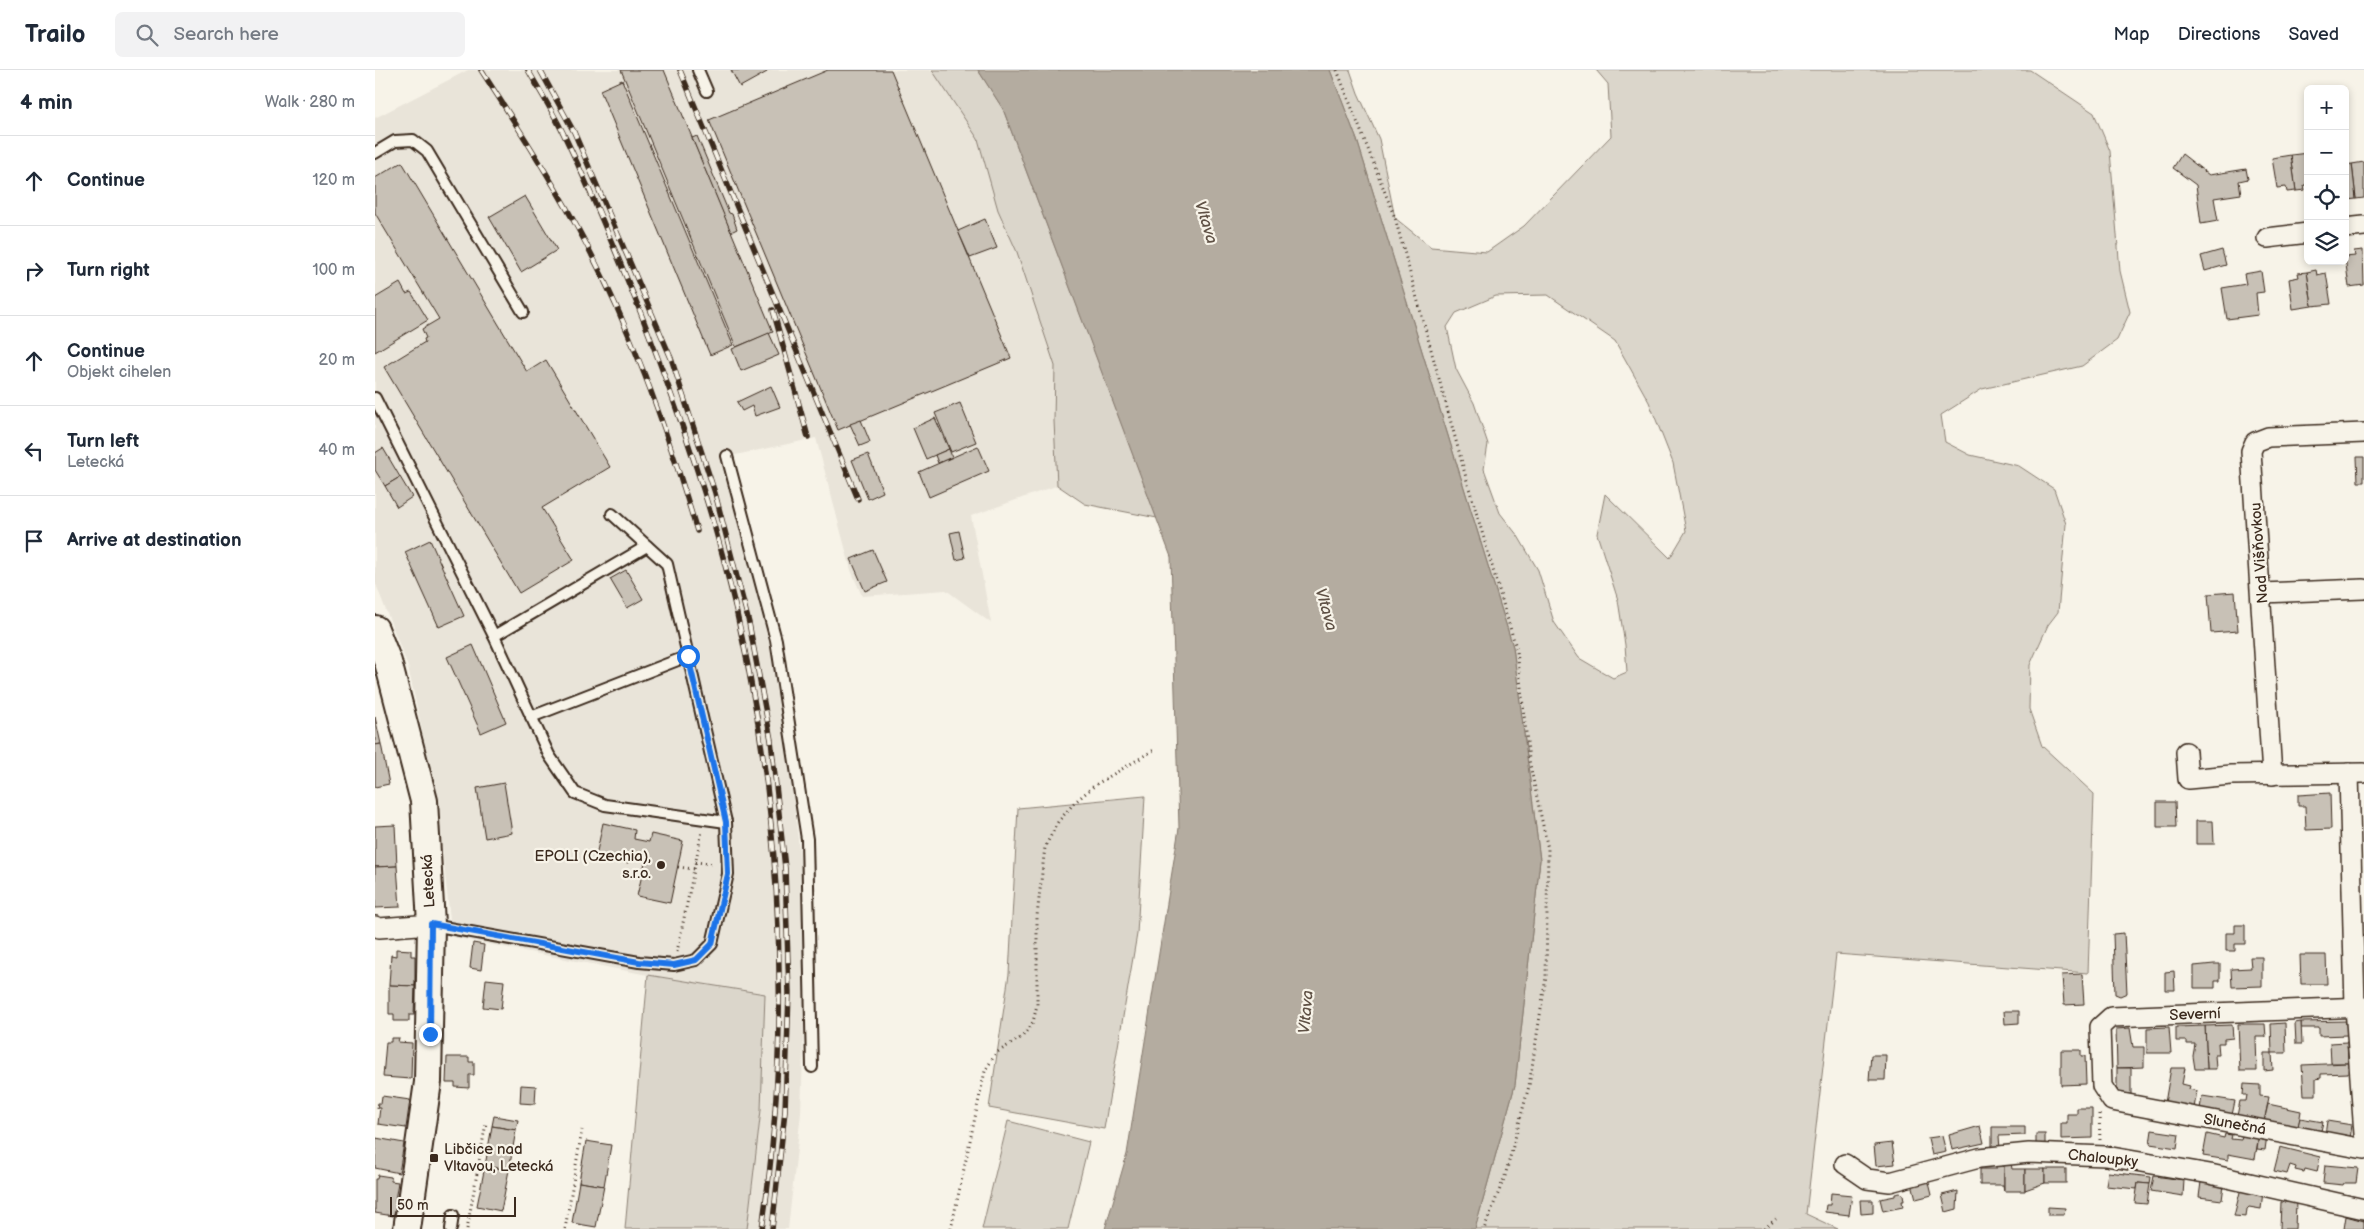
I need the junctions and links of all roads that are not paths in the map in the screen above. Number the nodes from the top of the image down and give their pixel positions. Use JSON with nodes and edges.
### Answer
{"nodes":[{"id":1,"x":698,"y":70,"type":"edge"},
{"id":2,"x":707,"y":91,"type":"dead end"},
{"id":3,"x":375,"y":152,"type":"edge"},
{"id":4,"x":2364,"y":226,"type":"edge"},
{"id":5,"x":2349,"y":228,"type":"edge"},
{"id":6,"x":2304,"y":233,"type":"edge"},
{"id":7,"x":2267,"y":238,"type":"dead end"},
{"id":8,"x":523,"y":312,"type":"dead end"},
{"id":9,"x":375,"y":398,"type":"edge"},
{"id":10,"x":2364,"y":433,"type":"edge"},
{"id":11,"x":727,"y":456,"type":"dead end"},
{"id":12,"x":612,"y":514,"type":"dead end"},
{"id":13,"x":647,"y":546,"type":"junction"},
{"id":14,"x":2364,"y":589,"type":"edge"},
{"id":15,"x":2262,"y":593,"type":"junction"},
{"id":16,"x":375,"y":628,"type":"edge"},
{"id":17,"x":493,"y":636,"type":"junction"},
{"id":18,"x":688,"y":656,"type":"junction"},
{"id":19,"x":531,"y":717,"type":"junction"},
{"id":20,"x":2186,"y":752,"type":"dead end"},
{"id":21,"x":2356,"y":773,"type":"edge"},
{"id":22,"x":2272,"y":775,"type":"junction"},
{"id":23,"x":726,"y":822,"type":"junction"},
{"id":24,"x":431,"y":924,"type":"junction"},
{"id":25,"x":375,"y":926,"type":"edge"},
{"id":26,"x":2359,"y":1007,"type":"edge"},
{"id":27,"x":812,"y":1067,"type":"dead end"},
{"id":28,"x":2105,"y":1092,"type":"joint"},
{"id":29,"x":2364,"y":1134,"type":"edge"},
{"id":30,"x":2364,"y":1149,"type":"edge"},
{"id":31,"x":1845,"y":1164,"type":"dead end"},
{"id":32,"x":2364,"y":1209,"type":"edge"},
{"id":33,"x":453,"y":1215,"type":"dead end"},
{"id":34,"x":407,"y":1229,"type":"edge"},
{"id":35,"x":451,"y":1229,"type":"edge"}],
"edges":[{"from":1,"to":2,"type":"lane"},
{"from":3,"to":8,"type":"lane"},
{"from":4,"to":5,"type":"street"},
{"from":6,"to":7,"type":"street"},
{"from":9,"to":17,"type":"lane"},
{"from":10,"to":15,"type":"street","name":"Nad Višňovkou"},
{"from":11,"to":27,"type":"lane"},
{"from":12,"to":13,"type":"lane"},
{"from":13,"to":17,"type":"lane"},
{"from":13,"to":18,"type":"lane"},
{"from":14,"to":15,"type":"street"},
{"from":15,"to":22,"type":"street","name":"Nad Višňovkou"},
{"from":16,"to":24,"type":"street","name":"Letecká"},
{"from":17,"to":19,"type":"lane"},
{"from":18,"to":19,"type":"lane"},
{"from":18,"to":23,"type":"lane"},
{"from":19,"to":23,"type":"lane"},
{"from":20,"to":22,"type":"street"},
{"from":21,"to":22,"type":"street"},
{"from":21,"to":26,"type":"street"},
{"from":23,"to":24,"type":"lane"},
{"from":24,"to":25,"type":"street"},
{"from":24,"to":34,"type":"street","name":"Letecká"},
{"from":26,"to":28,"type":"street","name":"Severní"},
{"from":26,"to":29,"type":"street"},
{"from":28,"to":30,"type":"street","name":"Slunečná"},
{"from":31,"to":32,"type":"street","name":"Chaloupky"},
{"from":33,"to":35,"type":"lane"}]}
